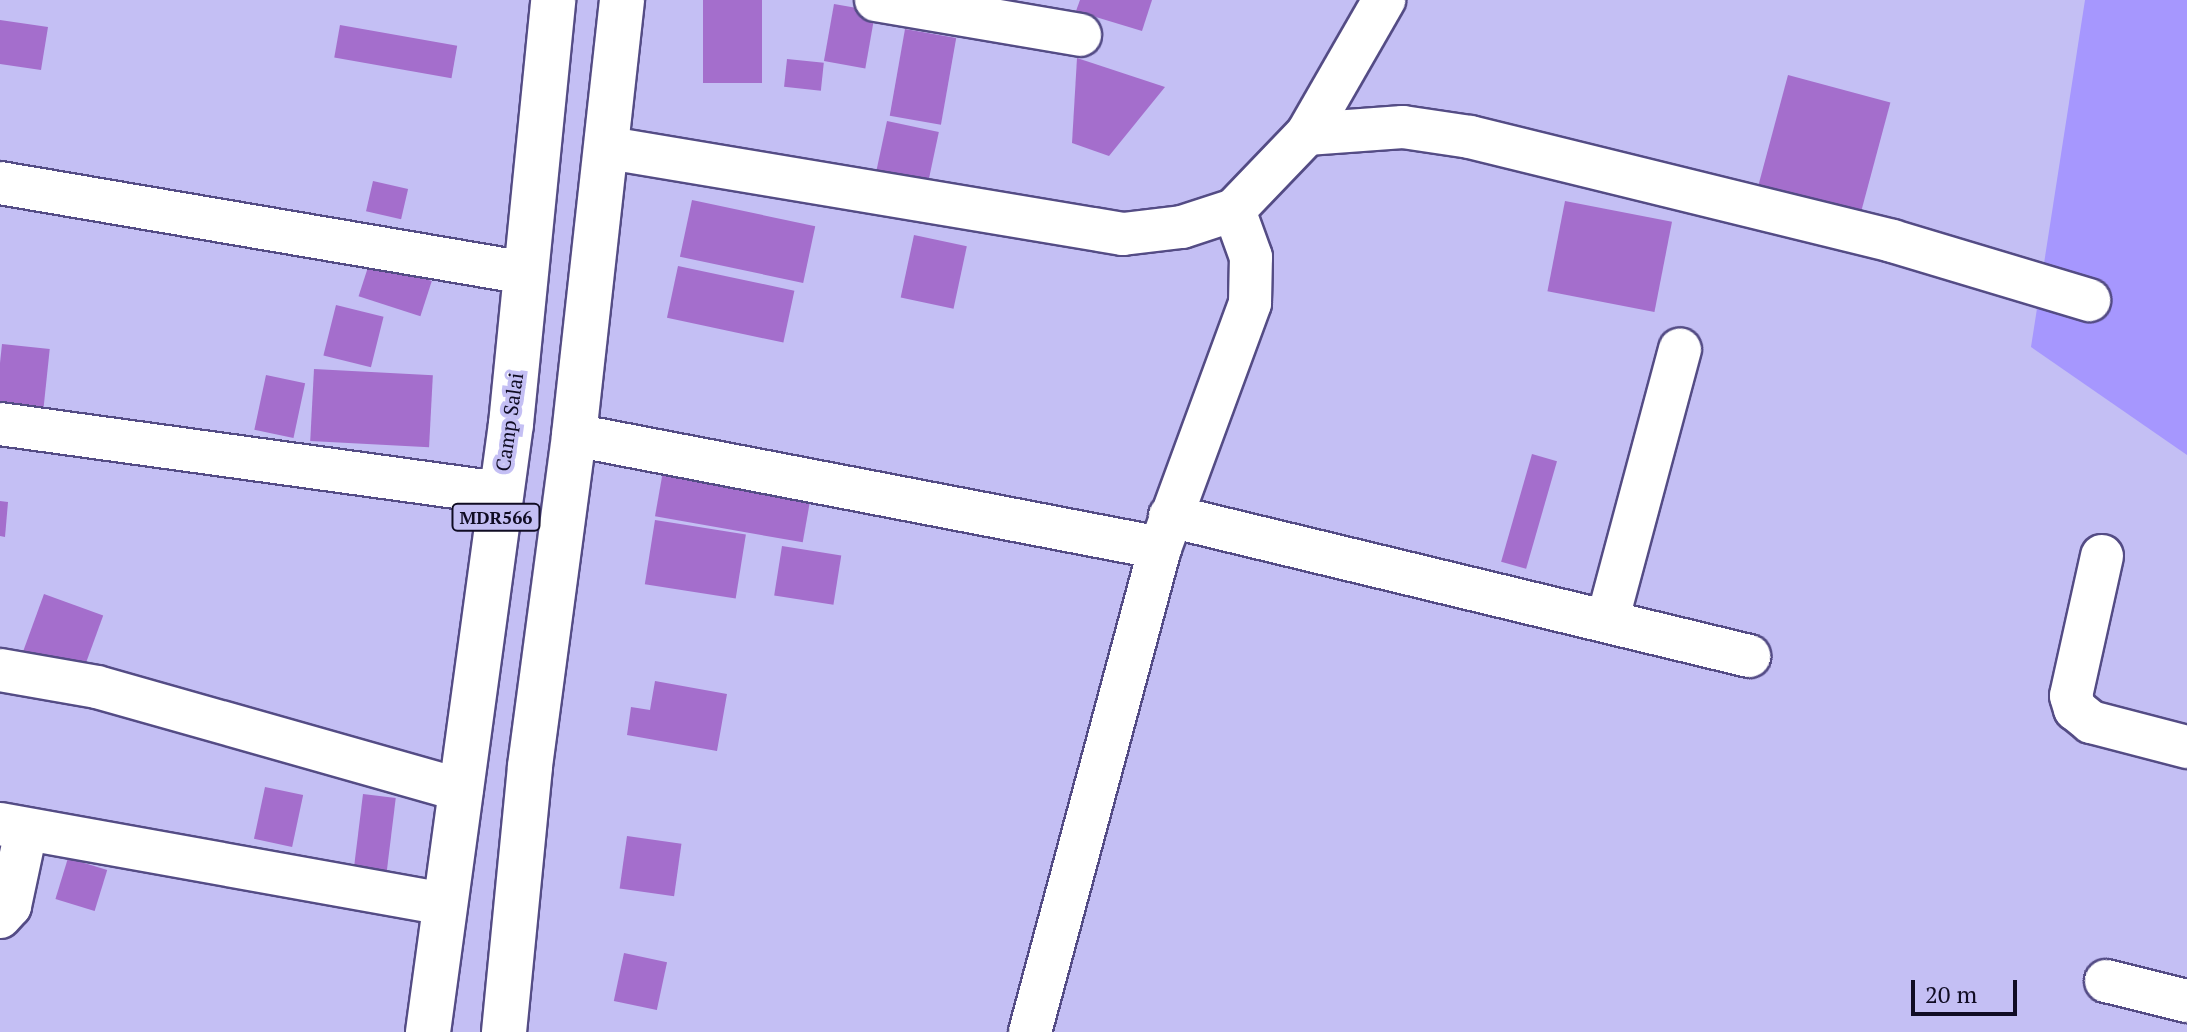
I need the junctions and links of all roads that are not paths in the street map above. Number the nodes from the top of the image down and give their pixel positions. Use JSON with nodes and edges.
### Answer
{"nodes":[{"id":1,"x":553,"y":0,"type":"edge"},
{"id":2,"x":622,"y":0,"type":"edge"},
{"id":3,"x":876,"y":0,"type":"edge"},
{"id":4,"x":1384,"y":0,"type":"edge"},
{"id":5,"x":1080,"y":35,"type":"dead end"},
{"id":6,"x":1307,"y":134,"type":"junction"},
{"id":7,"x":609,"y":148,"type":"junction"},
{"id":8,"x":0,"y":183,"type":"edge"},
{"id":9,"x":1234,"y":210,"type":"junction"},
{"id":10,"x":526,"y":273,"type":"junction"},
{"id":11,"x":2089,"y":300,"type":"dead end"},
{"id":12,"x":1680,"y":349,"type":"dead end"},
{"id":13,"x":0,"y":424,"type":"edge"},
{"id":14,"x":574,"y":435,"type":"junction"},
{"id":15,"x":499,"y":493,"type":"junction"},
{"id":16,"x":1165,"y":532,"type":"junction"},
{"id":17,"x":2102,"y":556,"type":"dead end"},
{"id":18,"x":1608,"y":618,"type":"junction"},
{"id":19,"x":1749,"y":656,"type":"dead end"},
{"id":20,"x":0,"y":670,"type":"edge"},
{"id":21,"x":2187,"y":747,"type":"edge"},
{"id":22,"x":462,"y":790,"type":"junction"},
{"id":23,"x":13,"y":827,"type":"edge"},
{"id":24,"x":444,"y":904,"type":"junction"},
{"id":25,"x":0,"y":917,"type":"edge"},
{"id":26,"x":2106,"y":981,"type":"dead end"},
{"id":27,"x":2187,"y":1001,"type":"edge"},
{"id":28,"x":428,"y":1032,"type":"edge"},
{"id":29,"x":504,"y":1032,"type":"edge"},
{"id":30,"x":1030,"y":1032,"type":"edge"}],
"edges":[{"from":1,"to":10,"type":"main road","name":"Camp Salai","number":"MDR566"},
{"from":2,"to":7,"type":"main road","number":"MDR566"},
{"from":3,"to":5,"type":"street"},
{"from":4,"to":6,"type":"street"},
{"from":6,"to":9,"type":"street"},
{"from":6,"to":11,"type":"street"},
{"from":7,"to":9,"type":"street"},
{"from":7,"to":14,"type":"main road","number":"MDR566"},
{"from":8,"to":10,"type":"street"},
{"from":9,"to":16,"type":"street"},
{"from":10,"to":15,"type":"main road","name":"Camp Salai","number":"MDR566"},
{"from":12,"to":18,"type":"street"},
{"from":13,"to":15,"type":"street"},
{"from":14,"to":16,"type":"street"},
{"from":14,"to":29,"type":"main road","number":"MDR566"},
{"from":15,"to":22,"type":"main road","name":"Camp Salai","number":"MDR566"},
{"from":16,"to":18,"type":"street"},
{"from":16,"to":30,"type":"street"},
{"from":17,"to":21,"type":"street"},
{"from":18,"to":19,"type":"street"},
{"from":20,"to":22,"type":"street"},
{"from":22,"to":24,"type":"main road","name":"Camp Salai","number":"MDR566"},
{"from":23,"to":24,"type":"street"},
{"from":23,"to":25,"type":"street"},
{"from":24,"to":28,"type":"main road","name":"Camp Salai","number":"MDR566"},
{"from":26,"to":27,"type":"street"}]}
